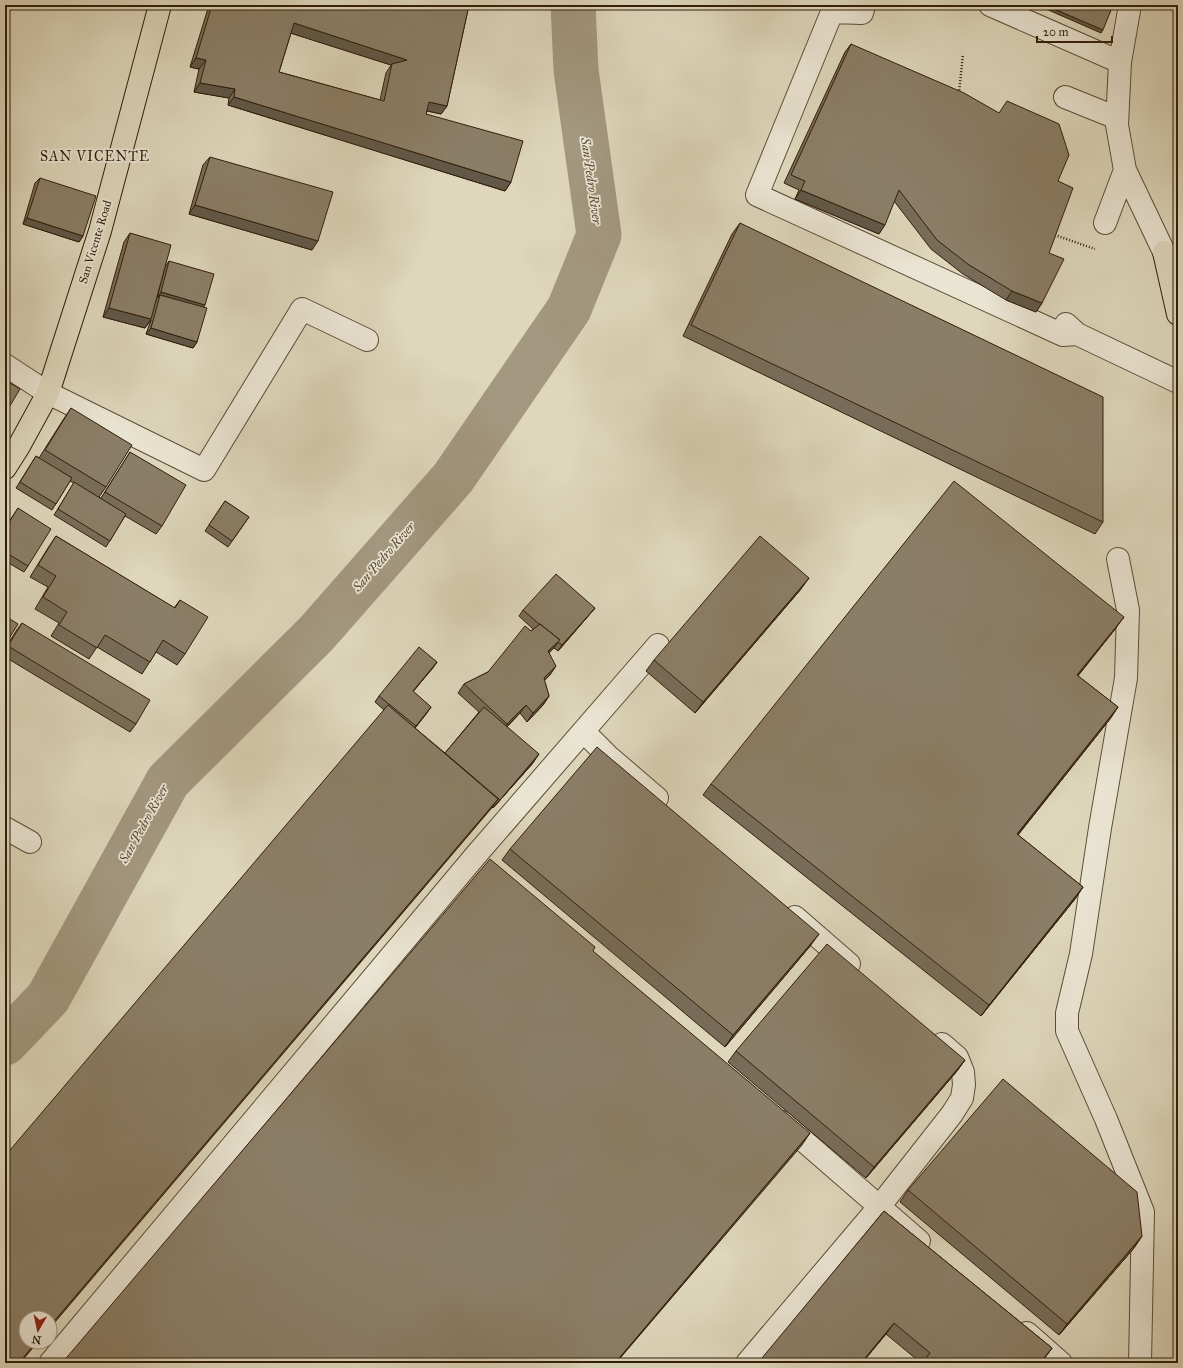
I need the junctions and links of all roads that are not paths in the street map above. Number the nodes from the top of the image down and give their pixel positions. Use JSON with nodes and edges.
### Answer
{"nodes":[{"id":1,"x":160,"y":5,"type":"edge"},
{"id":2,"x":990,"y":5,"type":"edge"},
{"id":3,"x":1130,"y":5,"type":"edge"},
{"id":4,"x":863,"y":9,"type":"edge"},
{"id":5,"x":1021,"y":11,"type":"edge"},
{"id":6,"x":1120,"y":62,"type":"junction"},
{"id":7,"x":1065,"y":97,"type":"dead end"},
{"id":8,"x":1117,"y":118,"type":"junction"},
{"id":9,"x":1126,"y":170,"type":"junction"},
{"id":10,"x":1105,"y":223,"type":"dead end"},
{"id":11,"x":1164,"y":252,"type":"joint"},
{"id":12,"x":1178,"y":314,"type":"edge"},
{"id":13,"x":367,"y":340,"type":"dead end"},
{"id":14,"x":5,"y":365,"type":"edge"},
{"id":15,"x":1178,"y":382,"type":"edge"},
{"id":16,"x":48,"y":393,"type":"junction"},
{"id":17,"x":5,"y":468,"type":"edge"},
{"id":18,"x":1118,"y":560,"type":"dead end"},
{"id":19,"x":658,"y":645,"type":"dead end"},
{"id":20,"x":584,"y":732,"type":"junction"},
{"id":21,"x":674,"y":813,"type":"edge"},
{"id":22,"x":5,"y":828,"type":"edge"},
{"id":23,"x":30,"y":842,"type":"dead end"},
{"id":24,"x":783,"y":906,"type":"edge"},
{"id":25,"x":867,"y":979,"type":"edge"},
{"id":26,"x":927,"y":1031,"type":"edge"},
{"id":27,"x":765,"y":1107,"type":"edge"},
{"id":28,"x":879,"y":1206,"type":"junction"},
{"id":29,"x":934,"y":1254,"type":"edge"},
{"id":30,"x":1012,"y":1321,"type":"edge"},
{"id":31,"x":50,"y":1363,"type":"edge"},
{"id":32,"x":747,"y":1363,"type":"edge"},
{"id":33,"x":1061,"y":1363,"type":"edge"},
{"id":34,"x":1140,"y":1363,"type":"edge"}],
"edges":[{"from":1,"to":16,"type":"main road","name":"San Vicente Road"},
{"from":2,"to":5,"type":"street"},
{"from":3,"to":6,"type":"street"},
{"from":4,"to":15,"type":"street"},
{"from":5,"to":6,"type":"street"},
{"from":6,"to":8,"type":"street"},
{"from":7,"to":8,"type":"street"},
{"from":8,"to":9,"type":"street"},
{"from":9,"to":10,"type":"street"},
{"from":9,"to":11,"type":"street"},
{"from":11,"to":12,"type":"main road"},
{"from":13,"to":16,"type":"street"},
{"from":14,"to":16,"type":"street"},
{"from":16,"to":17,"type":"main road","name":"San Vicente Road"},
{"from":18,"to":34,"type":"street"},
{"from":19,"to":20,"type":"street"},
{"from":20,"to":21,"type":"street"},
{"from":20,"to":31,"type":"street"},
{"from":22,"to":23,"type":"street"},
{"from":24,"to":25,"type":"street"},
{"from":26,"to":28,"type":"street"},
{"from":27,"to":28,"type":"street"},
{"from":28,"to":29,"type":"street"},
{"from":28,"to":32,"type":"street"},
{"from":30,"to":33,"type":"street"}]}
